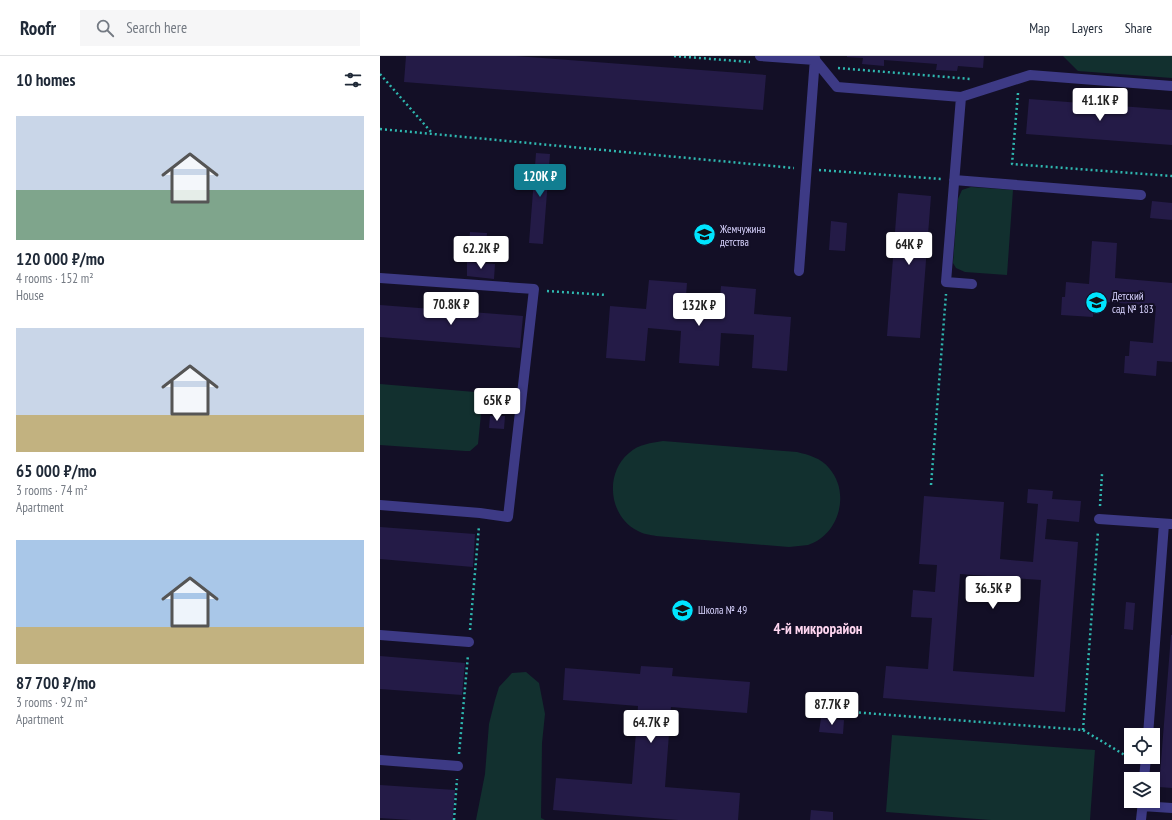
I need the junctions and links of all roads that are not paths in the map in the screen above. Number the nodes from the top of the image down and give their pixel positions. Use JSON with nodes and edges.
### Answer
{"nodes":[{"id":1,"x":756,"y":59,"type":"edge"},
{"id":2,"x":817,"y":61,"type":"edge"},
{"id":3,"x":1172,"y":86,"type":"edge"},
{"id":4,"x":961,"y":97,"type":"junction"},
{"id":5,"x":954,"y":180,"type":"junction"},
{"id":6,"x":1141,"y":195,"type":"dead end"},
{"id":7,"x":799,"y":271,"type":"dead end"},
{"id":8,"x":380,"y":278,"type":"edge"},
{"id":9,"x":972,"y":284,"type":"dead end"},
{"id":10,"x":380,"y":505,"type":"edge"},
{"id":11,"x":1099,"y":518,"type":"road end"},
{"id":12,"x":1168,"y":524,"type":"edge"},
{"id":13,"x":380,"y":635,"type":"edge"},
{"id":14,"x":469,"y":642,"type":"road end"},
{"id":15,"x":1149,"y":728,"type":"edge"},
{"id":16,"x":380,"y":760,"type":"edge"},
{"id":17,"x":458,"y":766,"type":"road end"},
{"id":18,"x":1160,"y":806,"type":"edge"},
{"id":19,"x":1142,"y":808,"type":"edge"},
{"id":20,"x":1172,"y":808,"type":"edge"},
{"id":21,"x":1141,"y":820,"type":"edge"}],
"edges":[{"from":1,"to":2,"type":"lane"},
{"from":2,"to":4,"type":"lane"},
{"from":2,"to":7,"type":"lane"},
{"from":3,"to":4,"type":"lane"},
{"from":4,"to":5,"type":"lane"},
{"from":5,"to":6,"type":"lane"},
{"from":5,"to":9,"type":"lane"},
{"from":8,"to":10,"type":"lane"},
{"from":11,"to":12,"type":"lane"},
{"from":12,"to":15,"type":"lane"},
{"from":13,"to":14,"type":"lane"},
{"from":16,"to":17,"type":"lane"},
{"from":18,"to":20,"type":"lane"},
{"from":19,"to":21,"type":"lane"}]}
